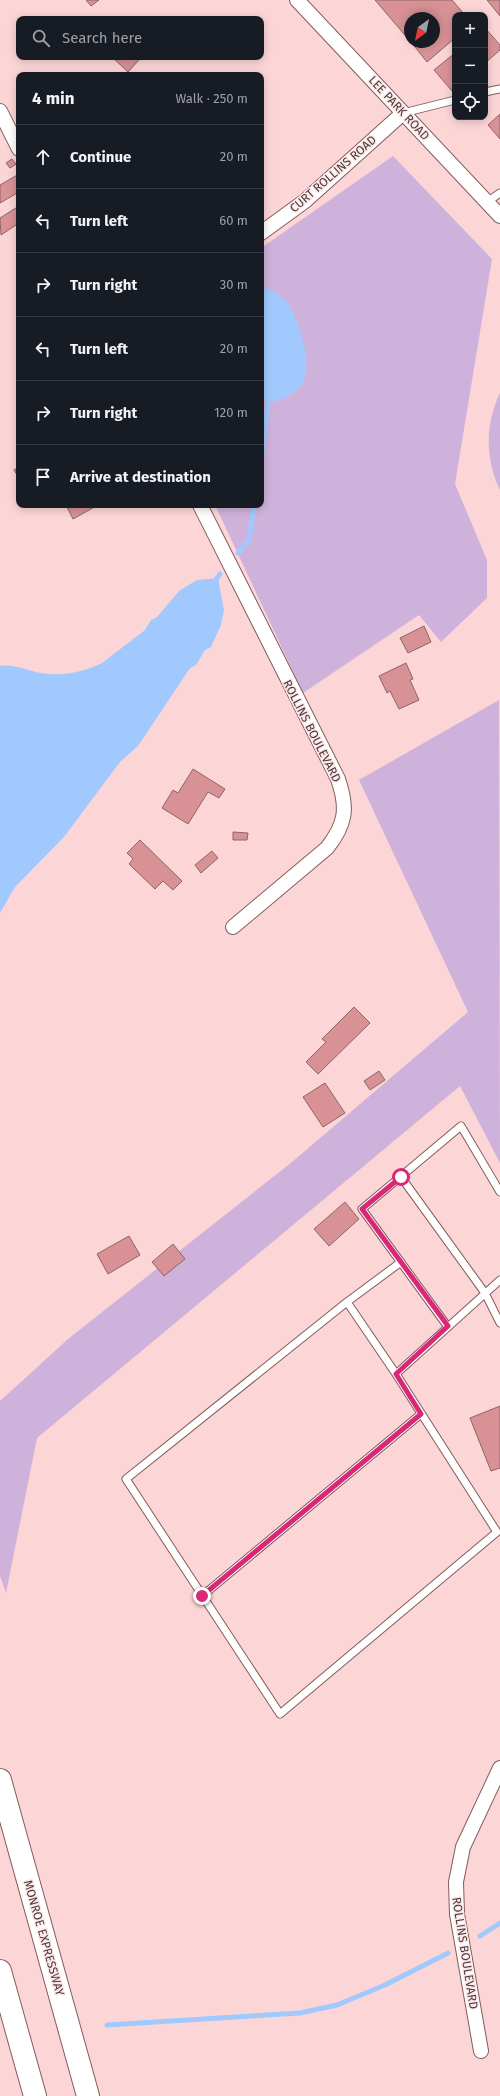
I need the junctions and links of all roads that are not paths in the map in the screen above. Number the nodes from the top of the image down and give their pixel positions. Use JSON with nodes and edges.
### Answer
{"nodes":[{"id":1,"x":298,"y":0,"type":"edge"},
{"id":2,"x":500,"y":89,"type":"edge"},
{"id":3,"x":488,"y":91,"type":"edge"},
{"id":4,"x":452,"y":101,"type":"edge"},
{"id":5,"x":0,"y":111,"type":"edge"},
{"id":6,"x":403,"y":113,"type":"junction"},
{"id":7,"x":16,"y":143,"type":"edge"},
{"id":8,"x":500,"y":194,"type":"edge"},
{"id":9,"x":487,"y":202,"type":"junction"},
{"id":10,"x":500,"y":216,"type":"edge"},
{"id":11,"x":264,"y":231,"type":"edge"},
{"id":12,"x":202,"y":508,"type":"edge"},
{"id":13,"x":233,"y":927,"type":"dead end"},
{"id":14,"x":401,"y":1177,"type":"junction"},
{"id":15,"x":500,"y":1192,"type":"edge"},
{"id":16,"x":401,"y":1262,"type":"junction"},
{"id":17,"x":500,"y":1280,"type":"edge"},
{"id":18,"x":485,"y":1293,"type":"junction"},
{"id":19,"x":347,"y":1302,"type":"junction"},
{"id":20,"x":500,"y":1323,"type":"edge"},
{"id":21,"x":448,"y":1326,"type":"junction"},
{"id":22,"x":396,"y":1374,"type":"junction"},
{"id":23,"x":421,"y":1414,"type":"junction"},
{"id":24,"x":498,"y":1531,"type":"edge"},
{"id":25,"x":202,"y":1596,"type":"junction"},
{"id":26,"x":500,"y":1768,"type":"edge"},
{"id":27,"x":0,"y":1780,"type":"edge"},
{"id":28,"x":0,"y":1971,"type":"edge"},
{"id":29,"x":481,"y":2051,"type":"dead end"},
{"id":30,"x":35,"y":2096,"type":"edge"},
{"id":31,"x":88,"y":2096,"type":"edge"}],
"edges":[{"from":1,"to":6,"type":"street","name":"LEE PARK ROAD"},
{"from":2,"to":3,"type":"lane"},
{"from":4,"to":6,"type":"lane"},
{"from":5,"to":7,"type":"street"},
{"from":6,"to":9,"type":"street","name":"LEE PARK ROAD"},
{"from":6,"to":11,"type":"street","name":"CURT ROLLINS ROAD"},
{"from":8,"to":9,"type":"lane"},
{"from":9,"to":10,"type":"street","name":"LEE PARK ROAD"},
{"from":12,"to":13,"type":"street","name":"ROLLINS BOULEVARD"},
{"from":14,"to":15,"type":"lane"},
{"from":14,"to":16,"type":"lane"},
{"from":14,"to":18,"type":"lane"},
{"from":16,"to":19,"type":"lane"},
{"from":16,"to":21,"type":"lane"},
{"from":17,"to":18,"type":"lane"},
{"from":18,"to":20,"type":"lane"},
{"from":18,"to":21,"type":"lane"},
{"from":19,"to":22,"type":"lane"},
{"from":19,"to":25,"type":"lane"},
{"from":21,"to":22,"type":"lane"},
{"from":22,"to":23,"type":"lane"},
{"from":23,"to":24,"type":"lane"},
{"from":23,"to":25,"type":"lane"},
{"from":24,"to":25,"type":"lane"},
{"from":26,"to":29,"type":"street","name":"ROLLINS BOULEVARD"},
{"from":27,"to":31,"type":"highway","name":"MONROE EXPRESSWAY"},
{"from":28,"to":30,"type":"highway"}]}
